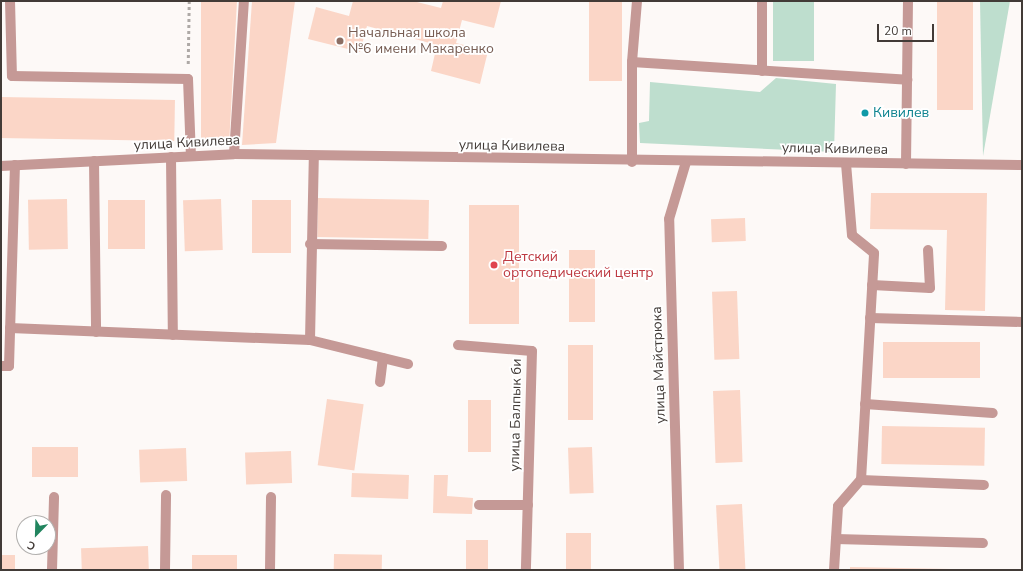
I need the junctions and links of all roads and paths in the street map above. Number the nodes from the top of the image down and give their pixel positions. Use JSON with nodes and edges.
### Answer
{"nodes":[{"id":1,"x":10,"y":1,"type":"edge"},
{"id":2,"x":189,"y":1,"type":"edge"},
{"id":3,"x":244,"y":1,"type":"edge"},
{"id":4,"x":637,"y":1,"type":"edge"},
{"id":5,"x":762,"y":1,"type":"edge"},
{"id":6,"x":908,"y":1,"type":"edge"},
{"id":7,"x":632,"y":62,"type":"junction"},
{"id":8,"x":762,"y":71,"type":"junction"},
{"id":9,"x":188,"y":79,"type":"junction"},
{"id":10,"x":907,"y":80,"type":"junction"},
{"id":11,"x":234,"y":154,"type":"junction"},
{"id":12,"x":191,"y":156,"type":"junction"},
{"id":13,"x":314,"y":156,"type":"junction"},
{"id":14,"x":171,"y":157,"type":"junction"},
{"id":15,"x":94,"y":161,"type":"junction"},
{"id":16,"x":632,"y":162,"type":"junction"},
{"id":17,"x":686,"y":162,"type":"junction"},
{"id":18,"x":846,"y":163,"type":"junction"},
{"id":19,"x":906,"y":164,"type":"junction"},
{"id":20,"x":15,"y":165,"type":"junction"},
{"id":21,"x":1022,"y":165,"type":"edge"},
{"id":22,"x":1,"y":166,"type":"edge"},
{"id":23,"x":310,"y":244,"type":"junction"},
{"id":24,"x":442,"y":246,"type":"dead end"},
{"id":25,"x":928,"y":250,"type":"dead end"},
{"id":26,"x":872,"y":285,"type":"junction"},
{"id":27,"x":870,"y":318,"type":"junction"},
{"id":28,"x":1022,"y":322,"type":"edge"},
{"id":29,"x":10,"y":328,"type":"junction"},
{"id":30,"x":96,"y":332,"type":"junction"},
{"id":31,"x":173,"y":335,"type":"junction"},
{"id":32,"x":310,"y":340,"type":"junction"},
{"id":33,"x":458,"y":345,"type":"dead end"},
{"id":34,"x":383,"y":358,"type":"junction"},
{"id":35,"x":408,"y":364,"type":"dead end"},
{"id":36,"x":1,"y":366,"type":"edge"},
{"id":37,"x":380,"y":382,"type":"dead end"},
{"id":38,"x":865,"y":404,"type":"junction"},
{"id":39,"x":993,"y":413,"type":"dead end"},
{"id":40,"x":861,"y":480,"type":"junction"},
{"id":41,"x":984,"y":485,"type":"dead end"},
{"id":42,"x":166,"y":495,"type":"dead end"},
{"id":43,"x":54,"y":498,"type":"dead end"},
{"id":44,"x":271,"y":498,"type":"dead end"},
{"id":45,"x":528,"y":504,"type":"junction"},
{"id":46,"x":479,"y":505,"type":"dead end"},
{"id":47,"x":836,"y":540,"type":"junction"},
{"id":48,"x":983,"y":543,"type":"dead end"},
{"id":49,"x":52,"y":570,"type":"edge"},
{"id":50,"x":165,"y":570,"type":"edge"},
{"id":51,"x":270,"y":570,"type":"edge"},
{"id":52,"x":526,"y":570,"type":"edge"},
{"id":53,"x":679,"y":570,"type":"edge"},
{"id":54,"x":834,"y":570,"type":"edge"}],
"edges":[{"from":1,"to":9,"type":"street"},
{"from":2,"to":9,"type":"path"},
{"from":3,"to":11,"type":"street"},
{"from":4,"to":7,"type":"street"},
{"from":5,"to":8,"type":"street"},
{"from":6,"to":10,"type":"street"},
{"from":7,"to":8,"type":"street"},
{"from":7,"to":16,"type":"street"},
{"from":8,"to":10,"type":"street"},
{"from":9,"to":12,"type":"street"},
{"from":10,"to":19,"type":"street"},
{"from":11,"to":12,"type":"street","name":"улица Кивилева"},
{"from":11,"to":13,"type":"street","name":"улица Кивилева"},
{"from":12,"to":14,"type":"street","name":"улица Кивилева"},
{"from":13,"to":16,"type":"street","name":"улица Кивилева"},
{"from":13,"to":23,"type":"street"},
{"from":14,"to":15,"type":"street","name":"улица Кивилева"},
{"from":14,"to":31,"type":"street"},
{"from":15,"to":20,"type":"street","name":"улица Кивилева"},
{"from":15,"to":30,"type":"street"},
{"from":16,"to":17,"type":"street","name":"улица Кивилева"},
{"from":17,"to":18,"type":"street","name":"улица Кивилева"},
{"from":17,"to":53,"type":"street","name":"улица Майстрюка"},
{"from":18,"to":19,"type":"street","name":"улица Кивилева"},
{"from":18,"to":26,"type":"street"},
{"from":19,"to":21,"type":"street","name":"улица Кивилева"},
{"from":20,"to":22,"type":"street","name":"улица Кивилева"},
{"from":20,"to":29,"type":"street"},
{"from":23,"to":24,"type":"street"},
{"from":23,"to":32,"type":"street"},
{"from":25,"to":26,"type":"street"},
{"from":26,"to":27,"type":"street"},
{"from":27,"to":28,"type":"street"},
{"from":27,"to":38,"type":"street"},
{"from":29,"to":30,"type":"street"},
{"from":29,"to":36,"type":"street"},
{"from":30,"to":31,"type":"street"},
{"from":31,"to":32,"type":"street"},
{"from":32,"to":34,"type":"street"},
{"from":33,"to":45,"type":"street","name":"улица Балпык би"},
{"from":34,"to":35,"type":"street"},
{"from":34,"to":37,"type":"street"},
{"from":38,"to":39,"type":"street"},
{"from":38,"to":40,"type":"street"},
{"from":40,"to":41,"type":"street"},
{"from":40,"to":47,"type":"street"},
{"from":42,"to":50,"type":"street"},
{"from":43,"to":49,"type":"street"},
{"from":44,"to":51,"type":"street"},
{"from":45,"to":46,"type":"street"},
{"from":45,"to":52,"type":"street","name":"улица Балпык би"},
{"from":47,"to":48,"type":"street"},
{"from":47,"to":54,"type":"street"}]}
